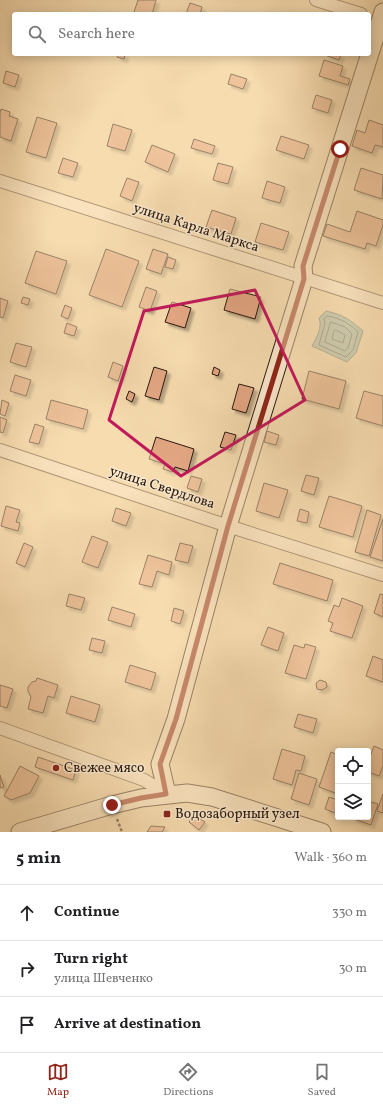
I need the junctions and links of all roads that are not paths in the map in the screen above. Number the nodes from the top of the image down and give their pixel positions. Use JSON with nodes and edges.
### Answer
{"nodes":[{"id":1,"x":316,"y":0,"type":"edge"},
{"id":2,"x":355,"y":12,"type":"edge"},
{"id":3,"x":379,"y":17,"type":"edge"},
{"id":4,"x":371,"y":43,"type":"edge"},
{"id":5,"x":367,"y":56,"type":"edge"},
{"id":6,"x":0,"y":181,"type":"edge"},
{"id":7,"x":304,"y":279,"type":"junction"},
{"id":8,"x":383,"y":303,"type":"edge"},
{"id":9,"x":0,"y":450,"type":"edge"},
{"id":10,"x":228,"y":526,"type":"junction"},
{"id":11,"x":383,"y":575,"type":"edge"},
{"id":12,"x":0,"y":728,"type":"edge"},
{"id":13,"x":166,"y":794,"type":"junction"},
{"id":14,"x":20,"y":832,"type":"edge"},
{"id":15,"x":322,"y":832,"type":"edge"}],
"edges":[{"from":1,"to":2,"type":"street"},
{"from":3,"to":4,"type":"street"},
{"from":5,"to":7,"type":"street"},
{"from":6,"to":7,"type":"street","name":"улица Карла Маркса"},
{"from":7,"to":8,"type":"street","name":"улица Карла Маркса"},
{"from":7,"to":10,"type":"street"},
{"from":9,"to":10,"type":"street","name":"улица Свердлова"},
{"from":10,"to":11,"type":"street","name":"улица Свердлова"},
{"from":10,"to":13,"type":"street"},
{"from":12,"to":13,"type":"street"},
{"from":13,"to":14,"type":"street"},
{"from":13,"to":15,"type":"street"}]}
